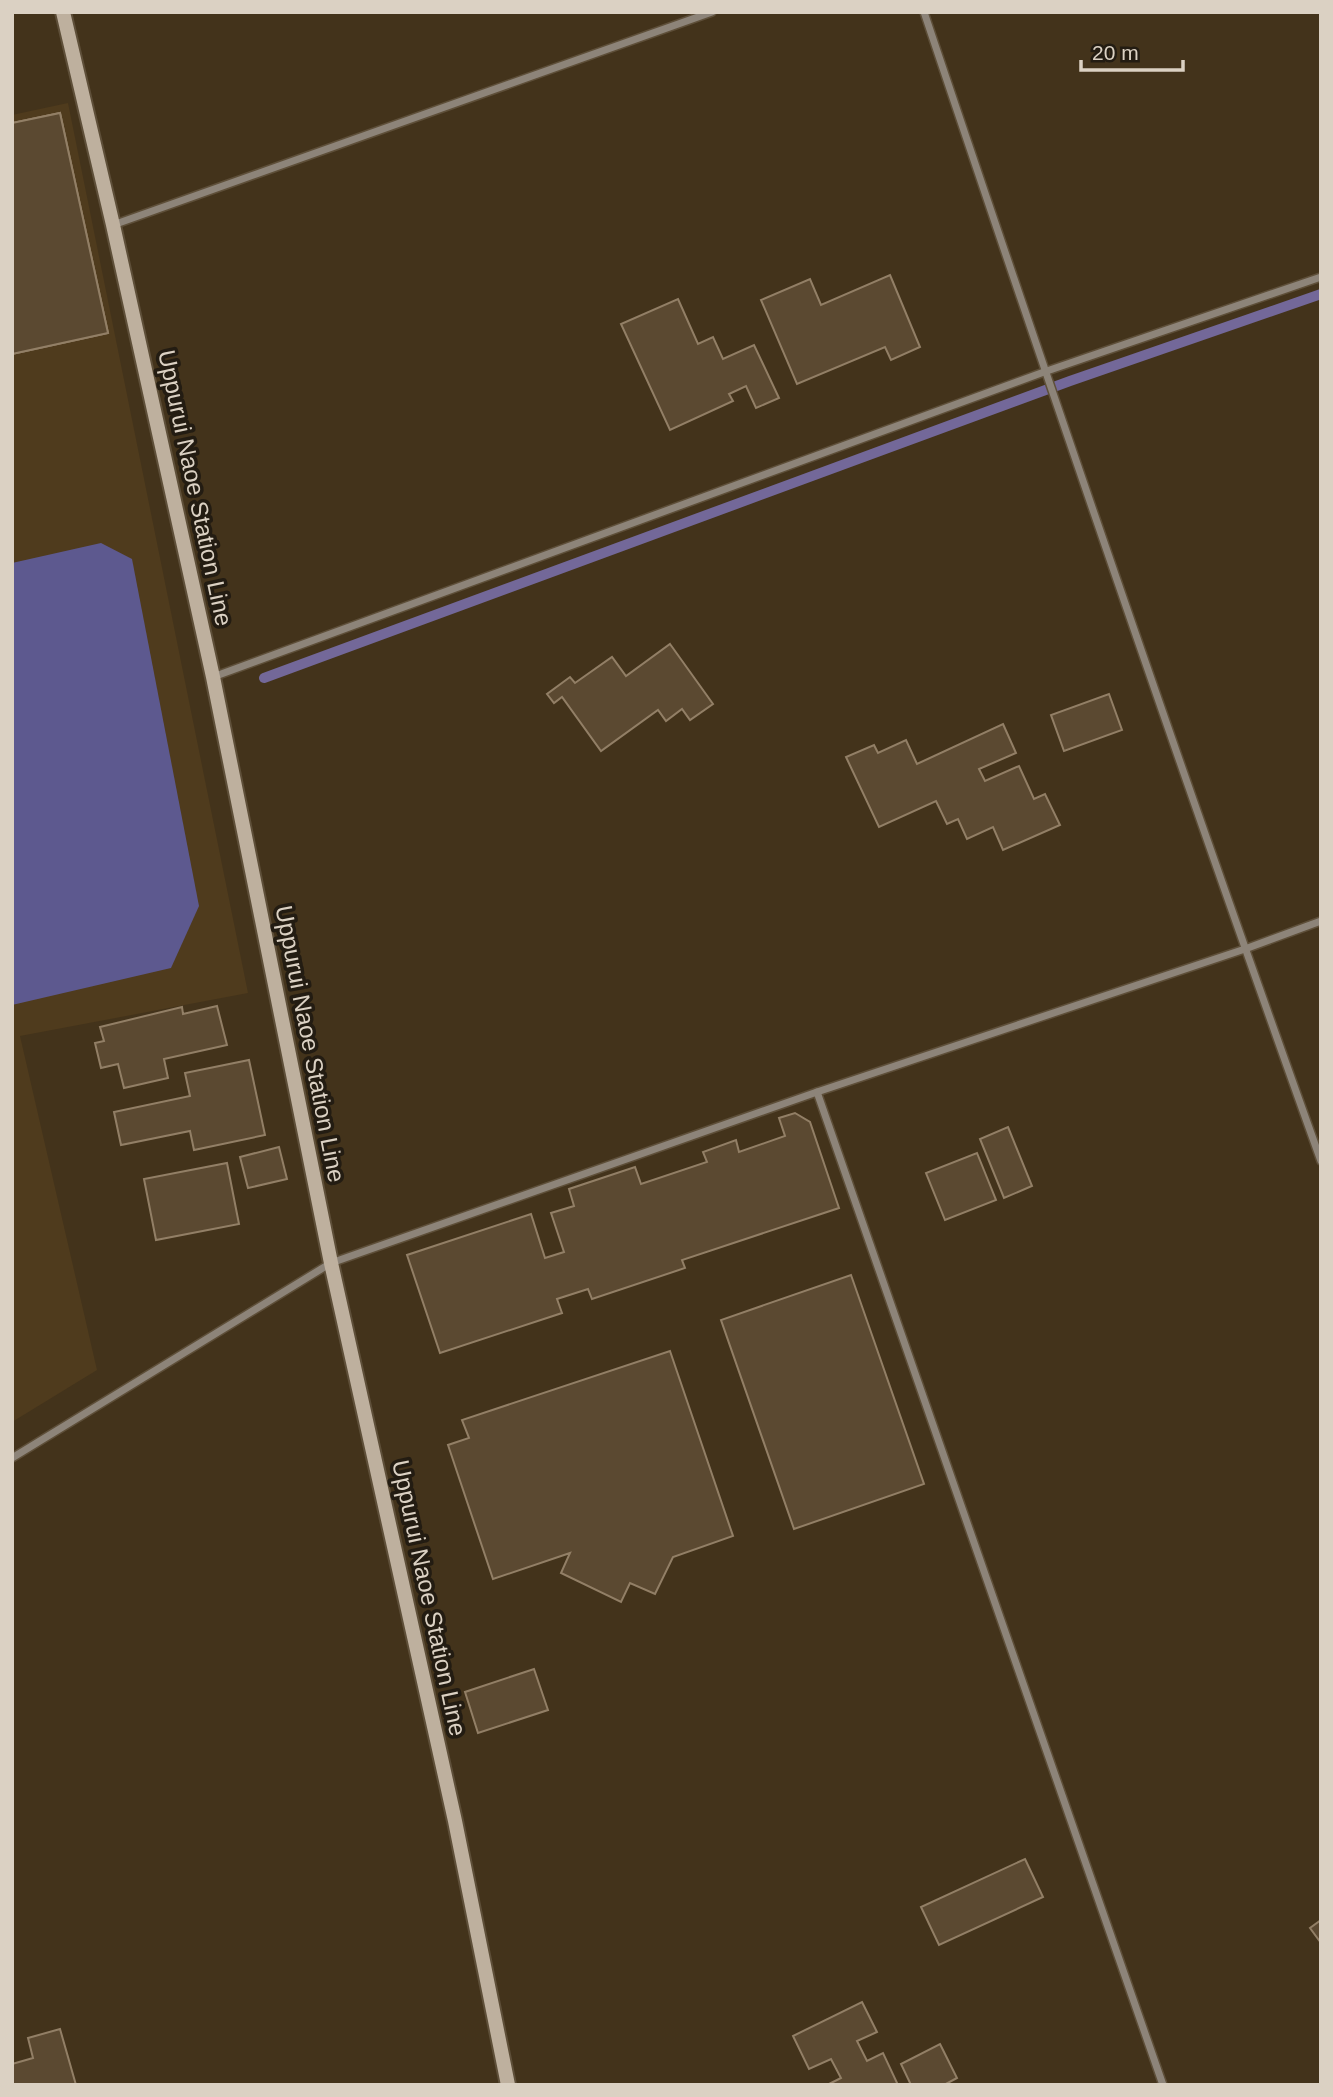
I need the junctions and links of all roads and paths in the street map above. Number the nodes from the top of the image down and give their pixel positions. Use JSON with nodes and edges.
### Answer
{"nodes":[{"id":1,"x":63,"y":12,"type":"edge"},
{"id":2,"x":712,"y":12,"type":"edge"},
{"id":3,"x":924,"y":12,"type":"edge"},
{"id":4,"x":113,"y":225,"type":"junction"},
{"id":5,"x":1321,"y":277,"type":"edge"},
{"id":6,"x":1044,"y":372,"type":"junction"},
{"id":7,"x":213,"y":677,"type":"junction"},
{"id":8,"x":1321,"y":921,"type":"edge"},
{"id":9,"x":1245,"y":949,"type":"junction"},
{"id":10,"x":817,"y":1092,"type":"junction"},
{"id":11,"x":1321,"y":1161,"type":"edge"},
{"id":12,"x":331,"y":1264,"type":"junction"},
{"id":13,"x":12,"y":1458,"type":"edge"},
{"id":14,"x":508,"y":2085,"type":"edge"},
{"id":15,"x":1163,"y":2085,"type":"edge"}],
"edges":[{"from":1,"to":4,"type":"main road","name":"Uppurui Naoe Station Line"},
{"from":2,"to":4,"type":"street"},
{"from":3,"to":6,"type":"street"},
{"from":4,"to":7,"type":"main road","name":"Uppurui Naoe Station Line"},
{"from":5,"to":6,"type":"street"},
{"from":6,"to":7,"type":"street"},
{"from":6,"to":9,"type":"street"},
{"from":7,"to":12,"type":"main road","name":"Uppurui Naoe Station Line"},
{"from":8,"to":9,"type":"street"},
{"from":9,"to":10,"type":"street"},
{"from":9,"to":11,"type":"street"},
{"from":10,"to":12,"type":"street"},
{"from":10,"to":15,"type":"street"},
{"from":12,"to":13,"type":"street"},
{"from":12,"to":14,"type":"main road","name":"Uppurui Naoe Station Line"}]}
